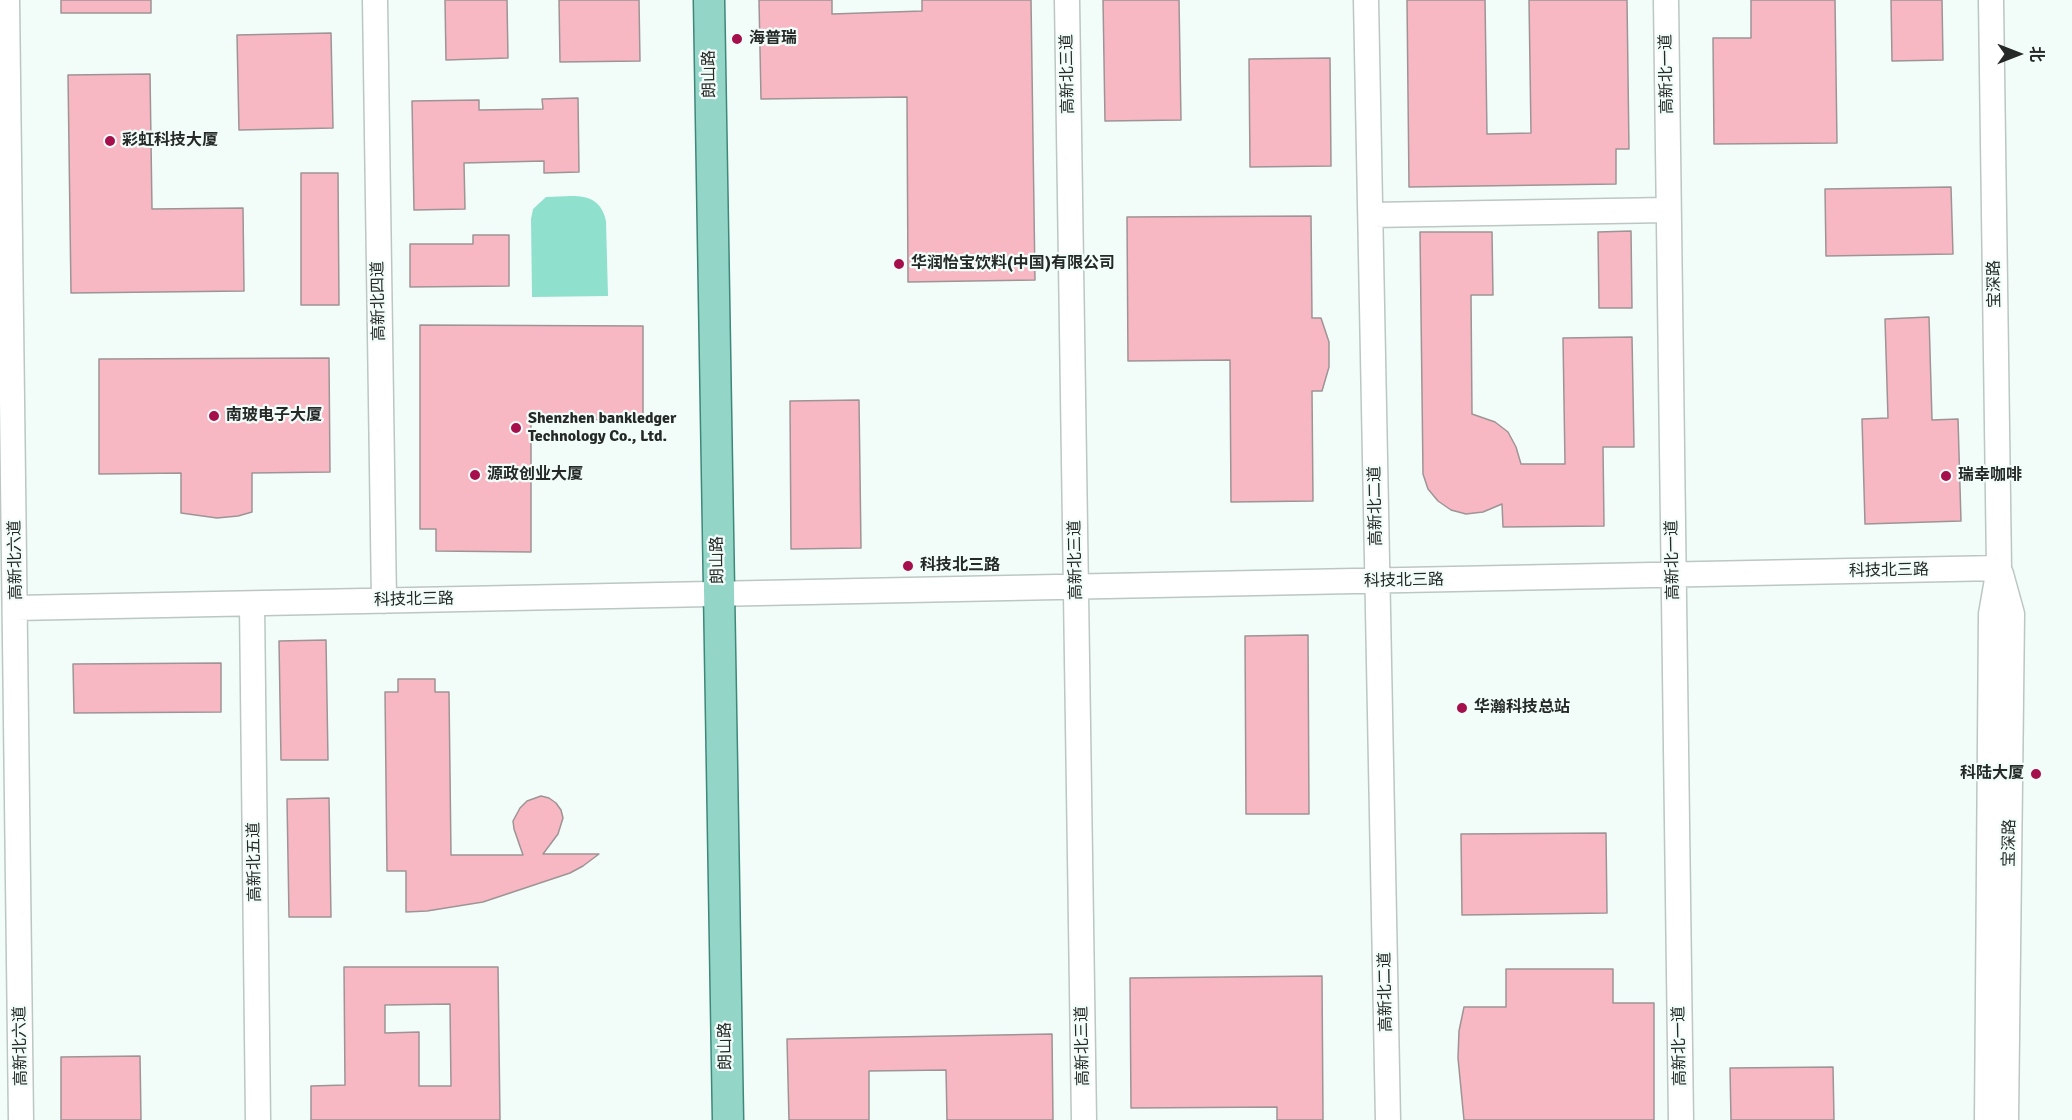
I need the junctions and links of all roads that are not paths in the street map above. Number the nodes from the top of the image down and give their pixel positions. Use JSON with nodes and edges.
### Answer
{"nodes":[{"id":1,"x":7,"y":0,"type":"edge"},
{"id":2,"x":375,"y":0,"type":"edge"},
{"id":3,"x":688,"y":0,"type":"edge"},
{"id":4,"x":709,"y":0,"type":"edge"},
{"id":5,"x":1067,"y":0,"type":"edge"},
{"id":6,"x":1366,"y":0,"type":"edge"},
{"id":7,"x":1665,"y":0,"type":"edge"},
{"id":8,"x":1991,"y":0,"type":"edge"},
{"id":9,"x":1668,"y":210,"type":"junction"},
{"id":10,"x":1371,"y":215,"type":"junction"},
{"id":11,"x":1999,"y":568,"type":"junction"},
{"id":12,"x":1673,"y":576,"type":"junction"},
{"id":13,"x":1378,"y":581,"type":"junction"},
{"id":14,"x":1076,"y":588,"type":"junction"},
{"id":15,"x":708,"y":595,"type":"junction"},
{"id":16,"x":384,"y":601,"type":"junction"},
{"id":17,"x":252,"y":604,"type":"junction"},
{"id":18,"x":16,"y":608,"type":"junction"},
{"id":19,"x":21,"y":1120,"type":"edge"},
{"id":20,"x":258,"y":1120,"type":"edge"},
{"id":21,"x":707,"y":1120,"type":"edge"},
{"id":22,"x":728,"y":1120,"type":"edge"},
{"id":23,"x":1084,"y":1120,"type":"edge"},
{"id":24,"x":1388,"y":1120,"type":"edge"},
{"id":25,"x":1681,"y":1120,"type":"edge"},
{"id":26,"x":1987,"y":1120,"type":"edge"},
{"id":27,"x":2006,"y":1120,"type":"edge"}],
"edges":[{"from":1,"to":18,"type":"street","name":"高新北六道"},
{"from":2,"to":16,"type":"street","name":"高新北四道"},
{"from":3,"to":15,"type":"main road","name":"朗山路"},
{"from":4,"to":15,"type":"main road","name":"朗山路"},
{"from":5,"to":14,"type":"street","name":"高新北三道"},
{"from":6,"to":10,"type":"street","name":"高新北二道"},
{"from":7,"to":9,"type":"street","name":"高新北一道"},
{"from":8,"to":11,"type":"street","name":"宝深路"},
{"from":9,"to":10,"type":"street"},
{"from":9,"to":12,"type":"street","name":"高新北一道"},
{"from":10,"to":13,"type":"street","name":"高新北二道"},
{"from":11,"to":12,"type":"street","name":"科技北三路"},
{"from":11,"to":26,"type":"street","name":"宝深路"},
{"from":11,"to":27,"type":"street","name":"宝深路"},
{"from":12,"to":13,"type":"street","name":"科技北三路"},
{"from":12,"to":25,"type":"street","name":"高新北一道"},
{"from":13,"to":14,"type":"street","name":"科技北三路"},
{"from":13,"to":24,"type":"street","name":"高新北二道"},
{"from":14,"to":15,"type":"street","name":"科技北三路"},
{"from":14,"to":23,"type":"street","name":"高新北三道"},
{"from":15,"to":16,"type":"street","name":"科技北三路"},
{"from":15,"to":21,"type":"main road","name":"朗山路"},
{"from":15,"to":22,"type":"main road","name":"朗山路"},
{"from":16,"to":17,"type":"street","name":"科技北三路"},
{"from":17,"to":18,"type":"street","name":"科技北三路"},
{"from":17,"to":20,"type":"street","name":"高新北五道"},
{"from":18,"to":19,"type":"street","name":"高新北六道"}]}
